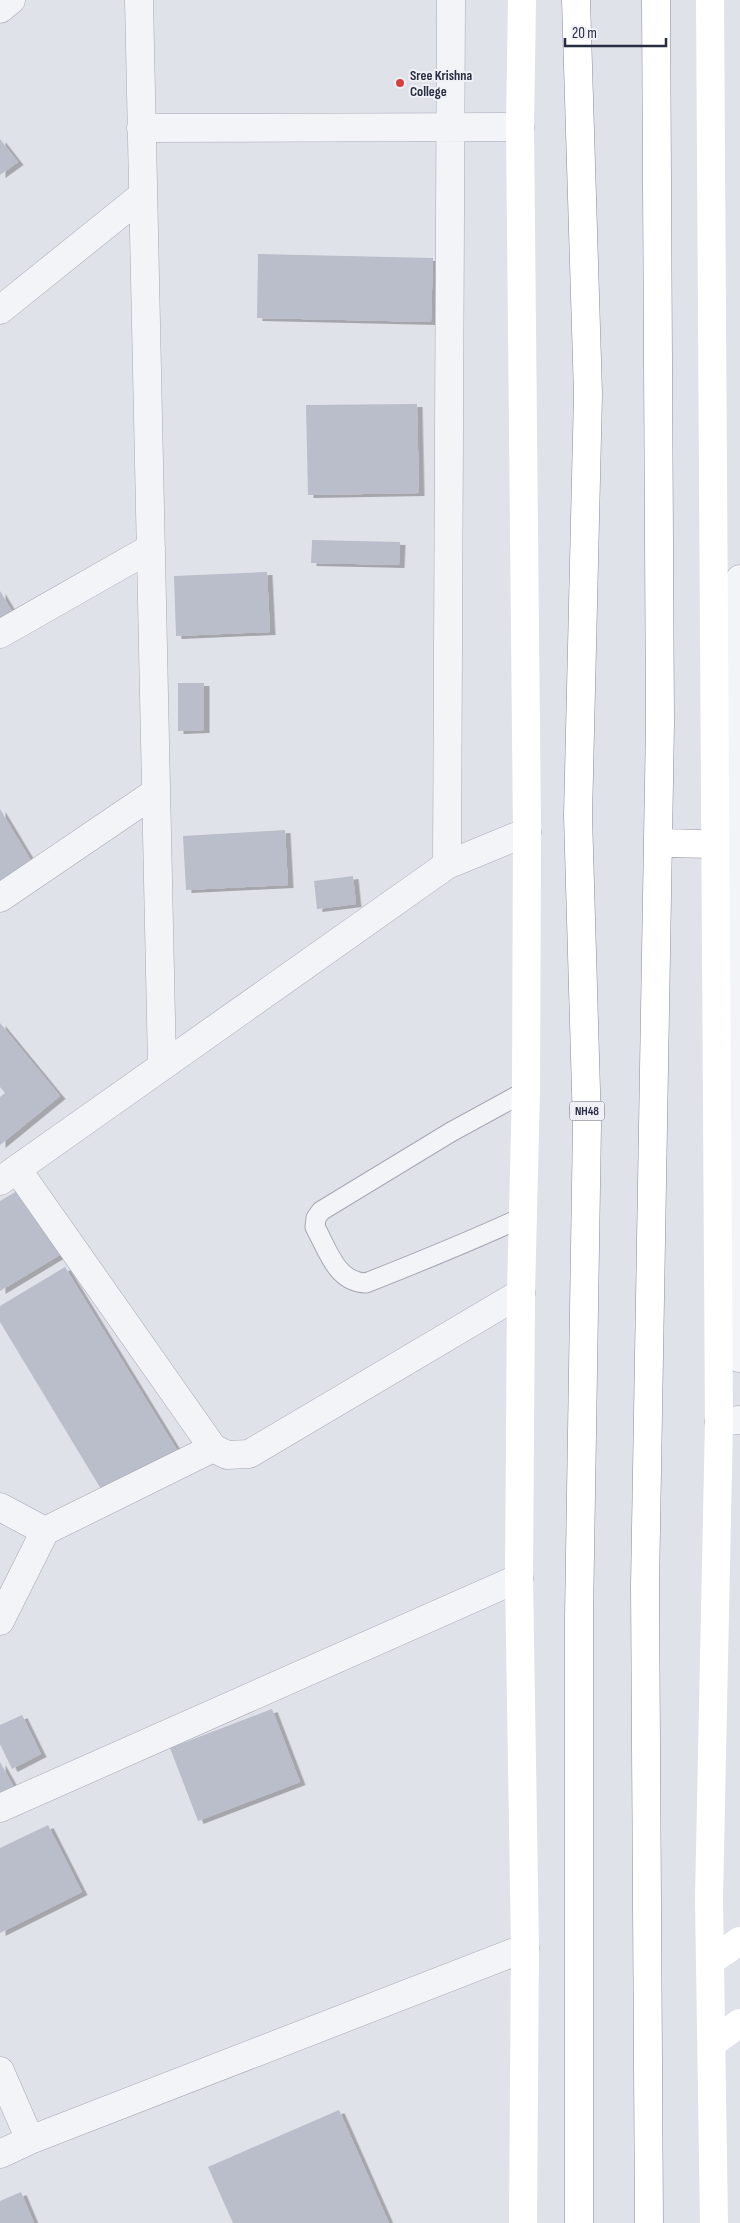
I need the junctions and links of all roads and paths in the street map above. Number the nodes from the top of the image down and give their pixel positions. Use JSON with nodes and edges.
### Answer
{"nodes":[{"id":1,"x":11,"y":0,"type":"edge"},
{"id":2,"x":139,"y":0,"type":"edge"},
{"id":3,"x":451,"y":0,"type":"edge"},
{"id":4,"x":522,"y":0,"type":"edge"},
{"id":5,"x":576,"y":0,"type":"edge"},
{"id":6,"x":656,"y":0,"type":"edge"},
{"id":7,"x":710,"y":0,"type":"edge"},
{"id":8,"x":0,"y":9,"type":"edge"},
{"id":9,"x":520,"y":126,"type":"junction"},
{"id":10,"x":449,"y":127,"type":"junction"},
{"id":11,"x":141,"y":128,"type":"junction"},
{"id":12,"x":144,"y":195,"type":"junction"},
{"id":13,"x":0,"y":310,"type":"edge"},
{"id":14,"x":151,"y":548,"type":"junction"},
{"id":15,"x":740,"y":579,"type":"edge"},
{"id":16,"x":0,"y":634,"type":"edge"},
{"id":17,"x":156,"y":792,"type":"junction"},
{"id":18,"x":526,"y":832,"type":"junction"},
{"id":19,"x":658,"y":843,"type":"junction"},
{"id":20,"x":715,"y":844,"type":"junction"},
{"id":21,"x":447,"y":865,"type":"junction"},
{"id":22,"x":0,"y":898,"type":"edge"},
{"id":23,"x":162,"y":1065,"type":"junction"},
{"id":24,"x":526,"y":1091,"type":"junction"},
{"id":25,"x":8,"y":1175,"type":"edge"},
{"id":26,"x":523,"y":1217,"type":"junction"},
{"id":27,"x":521,"y":1293,"type":"junction"},
{"id":28,"x":739,"y":1358,"type":"edge"},
{"id":29,"x":729,"y":1421,"type":"edge"},
{"id":30,"x":213,"y":1448,"type":"junction"},
{"id":31,"x":0,"y":1508,"type":"edge"},
{"id":32,"x":45,"y":1531,"type":"junction"},
{"id":33,"x":518,"y":1578,"type":"junction"},
{"id":34,"x":0,"y":1621,"type":"edge"},
{"id":35,"x":0,"y":1808,"type":"edge"},
{"id":36,"x":740,"y":1941,"type":"edge"},
{"id":37,"x":525,"y":1948,"type":"junction"},
{"id":38,"x":710,"y":1961,"type":"junction"},
{"id":39,"x":740,"y":2023,"type":"edge"},
{"id":40,"x":712,"y":2043,"type":"junction"},
{"id":41,"x":0,"y":2071,"type":"edge"},
{"id":42,"x":30,"y":2140,"type":"junction"},
{"id":43,"x":0,"y":2154,"type":"edge"},
{"id":44,"x":523,"y":2223,"type":"edge"},
{"id":45,"x":579,"y":2223,"type":"edge"},
{"id":46,"x":649,"y":2223,"type":"edge"},
{"id":47,"x":714,"y":2223,"type":"edge"}],
"edges":[{"from":1,"to":8,"type":"street"},
{"from":2,"to":11,"type":"street"},
{"from":3,"to":10,"type":"street"},
{"from":4,"to":9,"type":"main road"},
{"from":5,"to":45,"type":"main road","number":"NH48"},
{"from":6,"to":19,"type":"main road"},
{"from":7,"to":20,"type":"main road"},
{"from":9,"to":10,"type":"street"},
{"from":9,"to":18,"type":"main road"},
{"from":10,"to":11,"type":"street"},
{"from":10,"to":21,"type":"street"},
{"from":11,"to":12,"type":"street"},
{"from":12,"to":13,"type":"street"},
{"from":12,"to":14,"type":"street"},
{"from":14,"to":16,"type":"street"},
{"from":14,"to":17,"type":"street"},
{"from":15,"to":28,"type":"street"},
{"from":17,"to":22,"type":"street"},
{"from":17,"to":23,"type":"street"},
{"from":18,"to":21,"type":"street"},
{"from":18,"to":24,"type":"main road"},
{"from":19,"to":20,"type":"main road"},
{"from":19,"to":46,"type":"main road"},
{"from":20,"to":29,"type":"main road"},
{"from":21,"to":23,"type":"street"},
{"from":23,"to":25,"type":"street"},
{"from":24,"to":26,"type":"main road"},
{"from":24,"to":26,"type":"lane"},
{"from":25,"to":30,"type":"street"},
{"from":26,"to":27,"type":"main road"},
{"from":27,"to":30,"type":"street"},
{"from":27,"to":33,"type":"main road"},
{"from":29,"to":38,"type":"main road"},
{"from":30,"to":32,"type":"street"},
{"from":31,"to":32,"type":"street"},
{"from":32,"to":34,"type":"street"},
{"from":33,"to":35,"type":"street"},
{"from":33,"to":37,"type":"main road"},
{"from":36,"to":38,"type":"main road"},
{"from":37,"to":42,"type":"street"},
{"from":37,"to":44,"type":"main road"},
{"from":38,"to":40,"type":"main road"},
{"from":39,"to":40,"type":"main road"},
{"from":40,"to":47,"type":"main road"},
{"from":41,"to":42,"type":"street"},
{"from":42,"to":43,"type":"street"}]}
